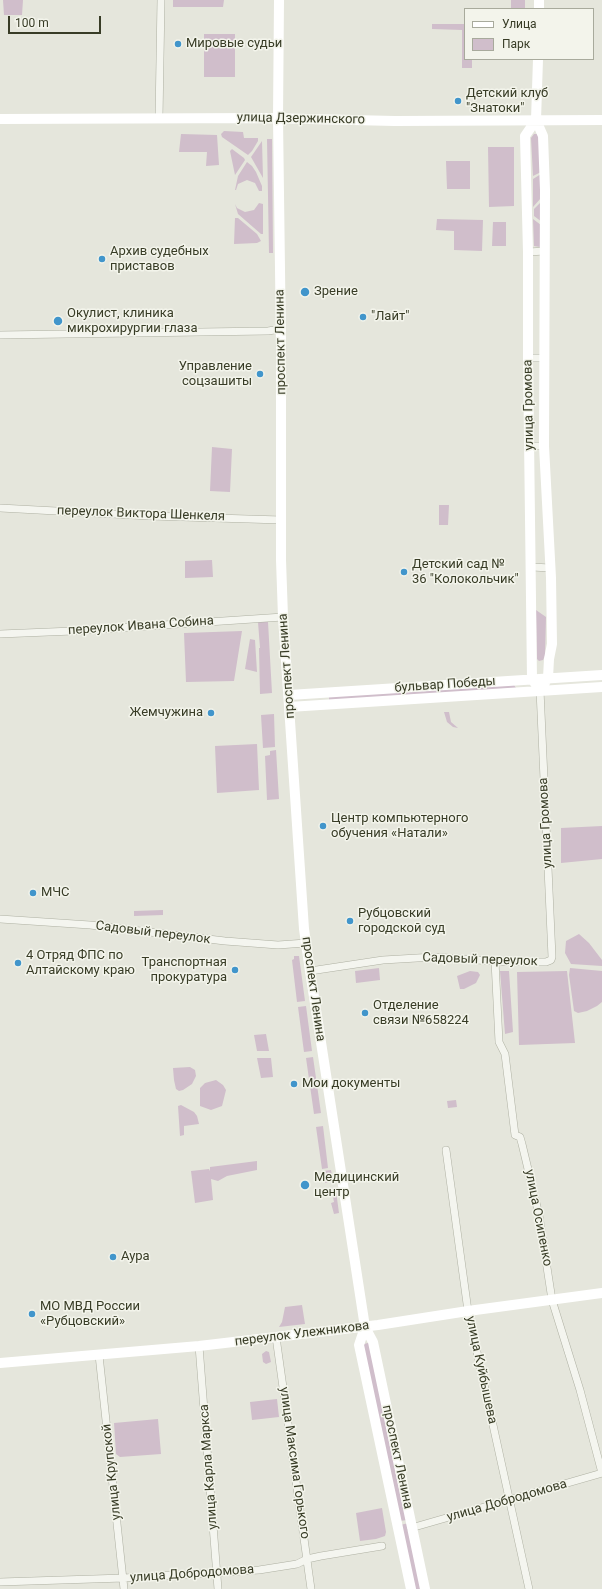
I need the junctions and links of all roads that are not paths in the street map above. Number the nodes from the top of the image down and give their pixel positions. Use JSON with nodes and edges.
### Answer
{"nodes":[{"id":1,"x":161,"y":0,"type":"edge"},
{"id":2,"x":278,"y":0,"type":"edge"},
{"id":3,"x":538,"y":60,"type":"edge"},
{"id":4,"x":160,"y":118,"type":"junction"},
{"id":5,"x":278,"y":118,"type":"junction"},
{"id":6,"x":0,"y":119,"type":"edge"},
{"id":7,"x":536,"y":120,"type":"junction"},
{"id":8,"x":602,"y":120,"type":"edge"},
{"id":9,"x":545,"y":251,"type":"junction"},
{"id":10,"x":528,"y":252,"type":"junction"},
{"id":11,"x":281,"y":330,"type":"junction"},
{"id":12,"x":0,"y":335,"type":"edge"},
{"id":13,"x":528,"y":358,"type":"junction"},
{"id":14,"x":544,"y":358,"type":"junction"},
{"id":15,"x":529,"y":446,"type":"junction"},
{"id":16,"x":544,"y":446,"type":"junction"},
{"id":17,"x":0,"y":508,"type":"edge"},
{"id":18,"x":281,"y":520,"type":"junction"},
{"id":19,"x":532,"y":567,"type":"junction"},
{"id":20,"x":550,"y":568,"type":"junction"},
{"id":21,"x":283,"y":617,"type":"junction"},
{"id":22,"x":0,"y":634,"type":"edge"},
{"id":23,"x":602,"y":675,"type":"edge"},
{"id":24,"x":548,"y":678,"type":"junction"},
{"id":25,"x":532,"y":679,"type":"junction"},
{"id":26,"x":602,"y":687,"type":"edge"},
{"id":27,"x":540,"y":690,"type":"junction"},
{"id":28,"x":289,"y":695,"type":"junction"},
{"id":29,"x":290,"y":707,"type":"junction"},
{"id":30,"x":0,"y":919,"type":"edge"},
{"id":31,"x":306,"y":943,"type":"junction"},
{"id":32,"x":552,"y":956,"type":"joint"},
{"id":33,"x":495,"y":961,"type":"junction"},
{"id":34,"x":310,"y":971,"type":"junction"},
{"id":35,"x":446,"y":1150,"type":"dead end"},
{"id":36,"x":602,"y":1293,"type":"edge"},
{"id":37,"x":552,"y":1300,"type":"junction"},
{"id":38,"x":468,"y":1311,"type":"junction"},
{"id":39,"x":365,"y":1327,"type":"junction"},
{"id":40,"x":276,"y":1337,"type":"junction"},
{"id":41,"x":372,"y":1340,"type":"junction"},
{"id":42,"x":360,"y":1343,"type":"junction"},
{"id":43,"x":199,"y":1346,"type":"junction"},
{"id":44,"x":99,"y":1355,"type":"junction"},
{"id":45,"x":0,"y":1363,"type":"edge"},
{"id":46,"x":602,"y":1473,"type":"edge"},
{"id":47,"x":509,"y":1500,"type":"junction"},
{"id":48,"x":411,"y":1528,"type":"junction"},
{"id":49,"x":382,"y":1546,"type":"dead end"},
{"id":50,"x":307,"y":1559,"type":"junction"},
{"id":51,"x":217,"y":1573,"type":"junction"},
{"id":52,"x":124,"y":1578,"type":"junction"},
{"id":53,"x":0,"y":1582,"type":"edge"},
{"id":54,"x":34,"y":1585,"type":"edge"},
{"id":55,"x":124,"y":1589,"type":"edge"},
{"id":56,"x":218,"y":1589,"type":"edge"},
{"id":57,"x":311,"y":1589,"type":"edge"},
{"id":58,"x":411,"y":1589,"type":"edge"},
{"id":59,"x":425,"y":1589,"type":"edge"},
{"id":60,"x":529,"y":1589,"type":"edge"}],
"edges":[{"from":1,"to":4,"type":"street"},
{"from":2,"to":5,"type":"main road","name":"проспект Ленина"},
{"from":3,"to":7,"type":"main road","name":"улица Громова"},
{"from":4,"to":5,"type":"main road","name":"улица Дзержинского"},
{"from":4,"to":6,"type":"main road","name":"улица Дзержинского"},
{"from":5,"to":7,"type":"main road","name":"улица Дзержинского"},
{"from":5,"to":11,"type":"main road","name":"проспект Ленина"},
{"from":7,"to":8,"type":"main road","name":"улица Дзержинского"},
{"from":7,"to":9,"type":"main road","name":"улица Громова"},
{"from":7,"to":10,"type":"main road","name":"улица Громова"},
{"from":9,"to":10,"type":"street"},
{"from":9,"to":14,"type":"main road","name":"улица Громова"},
{"from":10,"to":13,"type":"main road","name":"улица Громова"},
{"from":11,"to":12,"type":"street"},
{"from":11,"to":18,"type":"main road","name":"проспект Ленина"},
{"from":13,"to":14,"type":"street"},
{"from":13,"to":15,"type":"main road","name":"улица Громова"},
{"from":14,"to":16,"type":"main road","name":"улица Громова"},
{"from":15,"to":16,"type":"street"},
{"from":15,"to":19,"type":"main road","name":"улица Громова"},
{"from":16,"to":20,"type":"main road","name":"улица Громова"},
{"from":17,"to":18,"type":"street","name":"переулок Виктора Шенкеля"},
{"from":18,"to":21,"type":"main road","name":"проспект Ленина"},
{"from":19,"to":20,"type":"street"},
{"from":19,"to":25,"type":"main road","name":"улица Громова"},
{"from":20,"to":24,"type":"main road","name":"улица Громова"},
{"from":21,"to":22,"type":"street","name":"переулок Ивана Собина"},
{"from":21,"to":28,"type":"main road","name":"проспект Ленина"},
{"from":23,"to":24,"type":"main road","name":"бульвар Победы"},
{"from":24,"to":25,"type":"main road","name":"бульвар Победы"},
{"from":24,"to":27,"type":"main road"},
{"from":25,"to":27,"type":"main road"},
{"from":25,"to":28,"type":"main road","name":"бульвар Победы"},
{"from":26,"to":27,"type":"main road","name":"бульвар Победы"},
{"from":27,"to":29,"type":"main road","name":"бульвар Победы"},
{"from":27,"to":32,"type":"street","name":"улица Громова"},
{"from":28,"to":29,"type":"main road","name":"проспект Ленина"},
{"from":29,"to":31,"type":"main road","name":"проспект Ленина"},
{"from":30,"to":31,"type":"street","name":"Садовый переулок"},
{"from":31,"to":34,"type":"main road","name":"проспект Ленина"},
{"from":32,"to":33,"type":"street","name":"Садовый переулок"},
{"from":33,"to":34,"type":"street","name":"Садовый переулок"},
{"from":33,"to":37,"type":"street","name":"улица Осипенко"},
{"from":34,"to":39,"type":"main road","name":"проспект Ленина"},
{"from":35,"to":38,"type":"street","name":"улица Куйбышева"},
{"from":36,"to":37,"type":"main road","name":"переулок Улежникова"},
{"from":37,"to":38,"type":"main road","name":"переулок Улежникова"},
{"from":37,"to":46,"type":"street","name":"улица Осипенко"},
{"from":38,"to":39,"type":"main road","name":"переулок Улежникова"},
{"from":38,"to":47,"type":"street","name":"улица Куйбышева"},
{"from":39,"to":40,"type":"main road","name":"переулок Улежникова"},
{"from":39,"to":41,"type":"main road","name":"проспект Ленина"},
{"from":39,"to":42,"type":"main road","name":"проспект Ленина"},
{"from":40,"to":43,"type":"main road","name":"переулок Улежникова"},
{"from":40,"to":50,"type":"street","name":"улица Максима Горького"},
{"from":41,"to":42,"type":"street"},
{"from":41,"to":48,"type":"main road","name":"проспект Ленина"},
{"from":42,"to":58,"type":"main road","name":"проспект Ленина"},
{"from":43,"to":44,"type":"main road","name":"переулок Улежникова"},
{"from":43,"to":51,"type":"street","name":"улица Карла Маркса"},
{"from":44,"to":45,"type":"main road","name":"переулок Улежникова"},
{"from":44,"to":52,"type":"street","name":"улица Крупской"},
{"from":46,"to":47,"type":"street","name":"улица Добродомова"},
{"from":47,"to":48,"type":"street","name":"улица Добродомова"},
{"from":47,"to":60,"type":"street","name":"улица Куйбышева"},
{"from":48,"to":59,"type":"main road","name":"проспект Ленина"},
{"from":49,"to":50,"type":"street","name":"улица Добродомова"},
{"from":50,"to":51,"type":"street","name":"улица Добродомова"},
{"from":50,"to":57,"type":"street","name":"улица Максима Горького"},
{"from":51,"to":52,"type":"street","name":"улица Добродомова"},
{"from":51,"to":56,"type":"street","name":"улица Карла Маркса"},
{"from":52,"to":54,"type":"street","name":"улица Добродомова"},
{"from":52,"to":55,"type":"street","name":"улица Крупской"},
{"from":53,"to":54,"type":"street","name":"улица Добродомова"}]}
